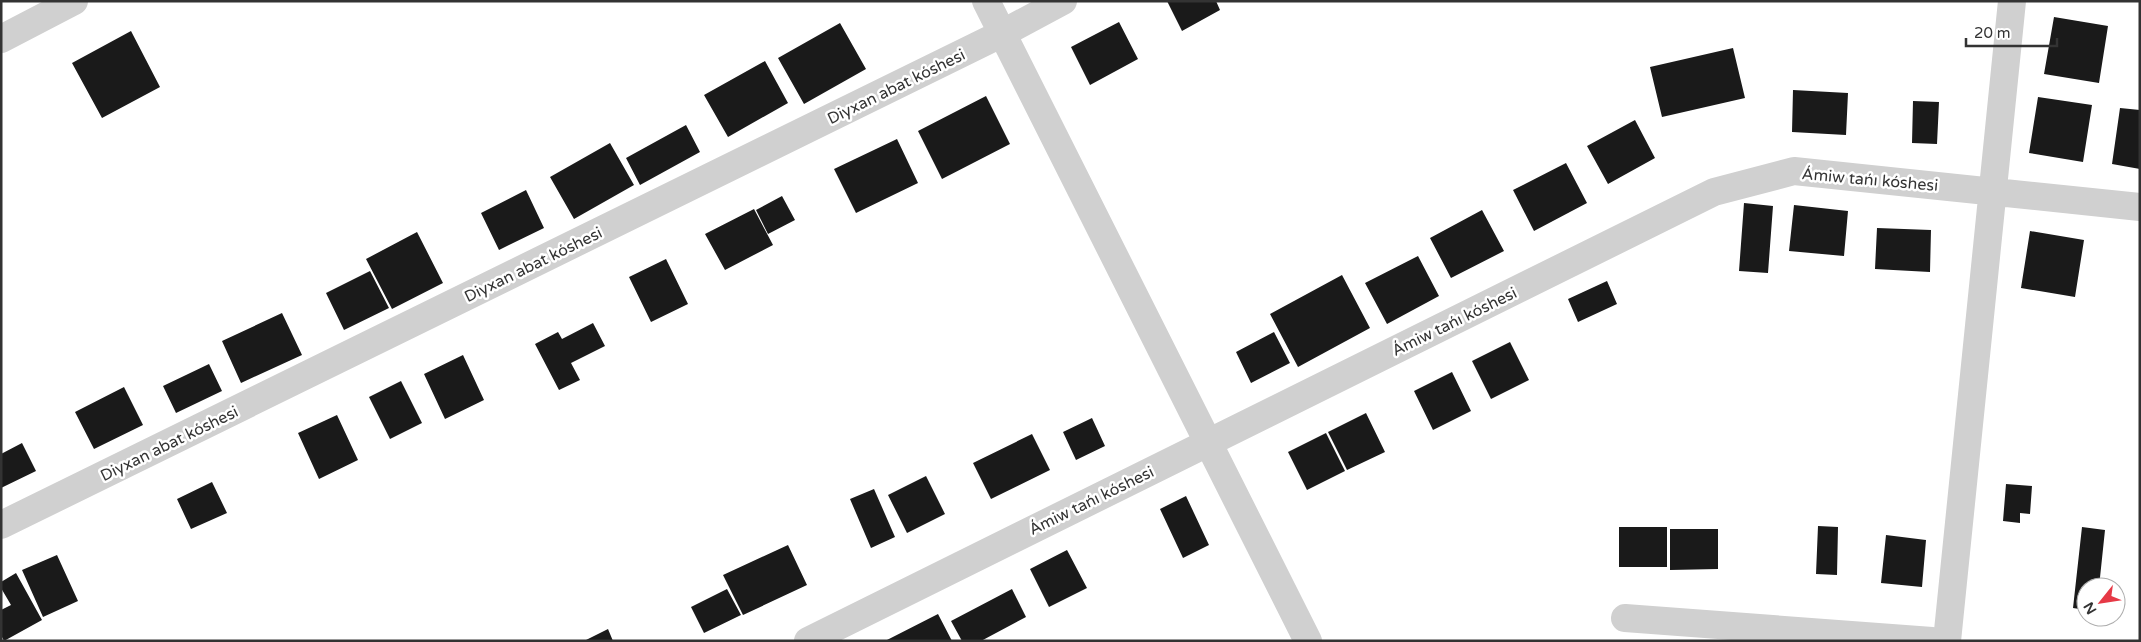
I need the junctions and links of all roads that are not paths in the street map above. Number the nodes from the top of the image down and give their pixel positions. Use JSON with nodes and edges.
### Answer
{"nodes":[{"id":1,"x":74,"y":1,"type":"edge"},
{"id":2,"x":986,"y":1,"type":"edge"},
{"id":3,"x":1063,"y":1,"type":"edge"},
{"id":4,"x":2012,"y":1,"type":"edge"},
{"id":5,"x":1001,"y":34,"type":"junction"},
{"id":6,"x":1,"y":39,"type":"edge"},
{"id":7,"x":1992,"y":190,"type":"junction"},
{"id":8,"x":2140,"y":206,"type":"edge"},
{"id":9,"x":1209,"y":442,"type":"junction"},
{"id":10,"x":1,"y":525,"type":"edge"},
{"id":11,"x":1624,"y":618,"type":"dead end"},
{"id":12,"x":808,"y":641,"type":"edge"},
{"id":13,"x":1308,"y":641,"type":"edge"},
{"id":14,"x":1932,"y":641,"type":"edge"},
{"id":15,"x":1948,"y":641,"type":"edge"}],
"edges":[{"from":1,"to":6,"type":"street"},
{"from":2,"to":5,"type":"street"},
{"from":3,"to":5,"type":"street","name":"Diyxan abat kóshesi"},
{"from":4,"to":7,"type":"street"},
{"from":5,"to":9,"type":"street"},
{"from":5,"to":10,"type":"street","name":"Diyxan abat kóshesi"},
{"from":7,"to":8,"type":"street","name":"Ámiw tańı kóshesi"},
{"from":7,"to":9,"type":"street","name":"Ámiw tańı kóshesi"},
{"from":7,"to":15,"type":"street"},
{"from":9,"to":12,"type":"street","name":"Ámiw tańı kóshesi"},
{"from":9,"to":13,"type":"street"},
{"from":11,"to":14,"type":"street"}]}
